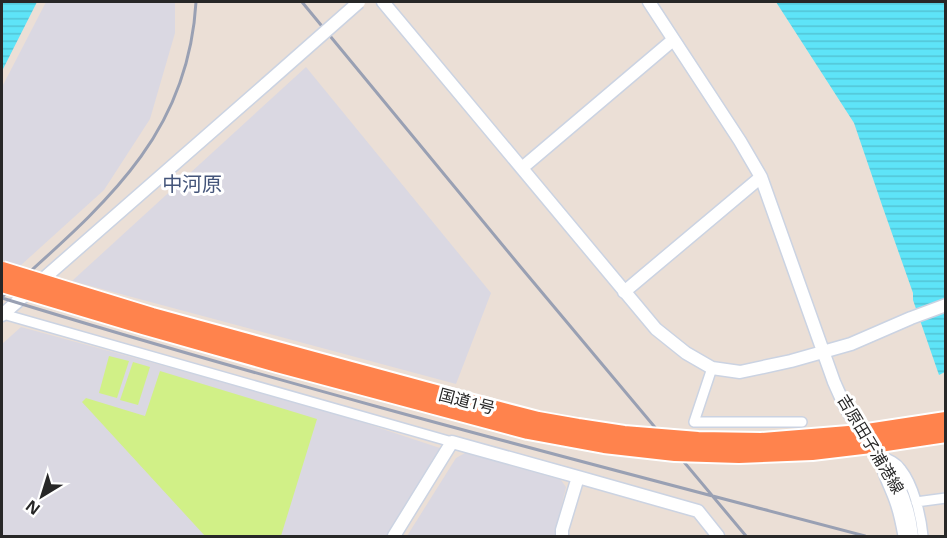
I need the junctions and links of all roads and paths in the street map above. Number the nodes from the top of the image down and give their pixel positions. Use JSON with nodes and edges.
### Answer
{"nodes":[{"id":1,"x":359,"y":2,"type":"edge"},
{"id":2,"x":383,"y":2,"type":"edge"},
{"id":3,"x":649,"y":2,"type":"edge"},
{"id":4,"x":673,"y":40,"type":"junction"},
{"id":5,"x":522,"y":168,"type":"junction"},
{"id":6,"x":761,"y":177,"type":"junction"},
{"id":7,"x":2,"y":270,"type":"edge"},
{"id":8,"x":2,"y":284,"type":"edge"},
{"id":9,"x":624,"y":292,"type":"junction"},
{"id":10,"x":945,"y":306,"type":"edge"},
{"id":11,"x":2,"y":315,"type":"edge"},
{"id":12,"x":823,"y":353,"type":"junction"},
{"id":13,"x":712,"y":368,"type":"junction"},
{"id":14,"x":945,"y":420,"type":"edge"},
{"id":15,"x":802,"y":422,"type":"dead end"},
{"id":16,"x":945,"y":434,"type":"edge"},
{"id":17,"x":452,"y":442,"type":"junction"},
{"id":18,"x":881,"y":456,"type":"junction"},
{"id":19,"x":578,"y":477,"type":"junction"},
{"id":20,"x":945,"y":498,"type":"edge"},
{"id":21,"x":916,"y":502,"type":"junction"},
{"id":22,"x":398,"y":535,"type":"edge"},
{"id":23,"x":562,"y":537,"type":"edge"},
{"id":24,"x":718,"y":537,"type":"edge"},
{"id":25,"x":903,"y":537,"type":"edge"},
{"id":26,"x":912,"y":537,"type":"edge"},
{"id":27,"x":923,"y":537,"type":"edge"}],
"edges":[{"from":1,"to":11,"type":"street","bridge":true},
{"from":2,"to":5,"type":"street"},
{"from":3,"to":4,"type":"street","name":"吉原田子浦港線"},
{"from":4,"to":5,"type":"street"},
{"from":4,"to":6,"type":"street","name":"吉原田子浦港線"},
{"from":5,"to":9,"type":"street"},
{"from":6,"to":9,"type":"street"},
{"from":6,"to":12,"type":"street","name":"吉原田子浦港線"},
{"from":7,"to":14,"type":"highway","name":"国道1号","bridge":true},
{"from":8,"to":16,"type":"highway","name":"国道1号","bridge":true},
{"from":9,"to":13,"type":"street"},
{"from":10,"to":12,"type":"street"},
{"from":11,"to":17,"type":"street"},
{"from":12,"to":13,"type":"street"},
{"from":12,"to":18,"type":"street","name":"吉原田子浦港線"},
{"from":13,"to":15,"type":"street"},
{"from":17,"to":19,"type":"street"},
{"from":17,"to":22,"type":"street"},
{"from":18,"to":21,"type":"street"},
{"from":18,"to":25,"type":"street"},
{"from":18,"to":26,"type":"street","name":"吉原田子浦港線"},
{"from":19,"to":23,"type":"street"},
{"from":19,"to":24,"type":"street"},
{"from":20,"to":21,"type":"street"},
{"from":21,"to":27,"type":"street"}]}
